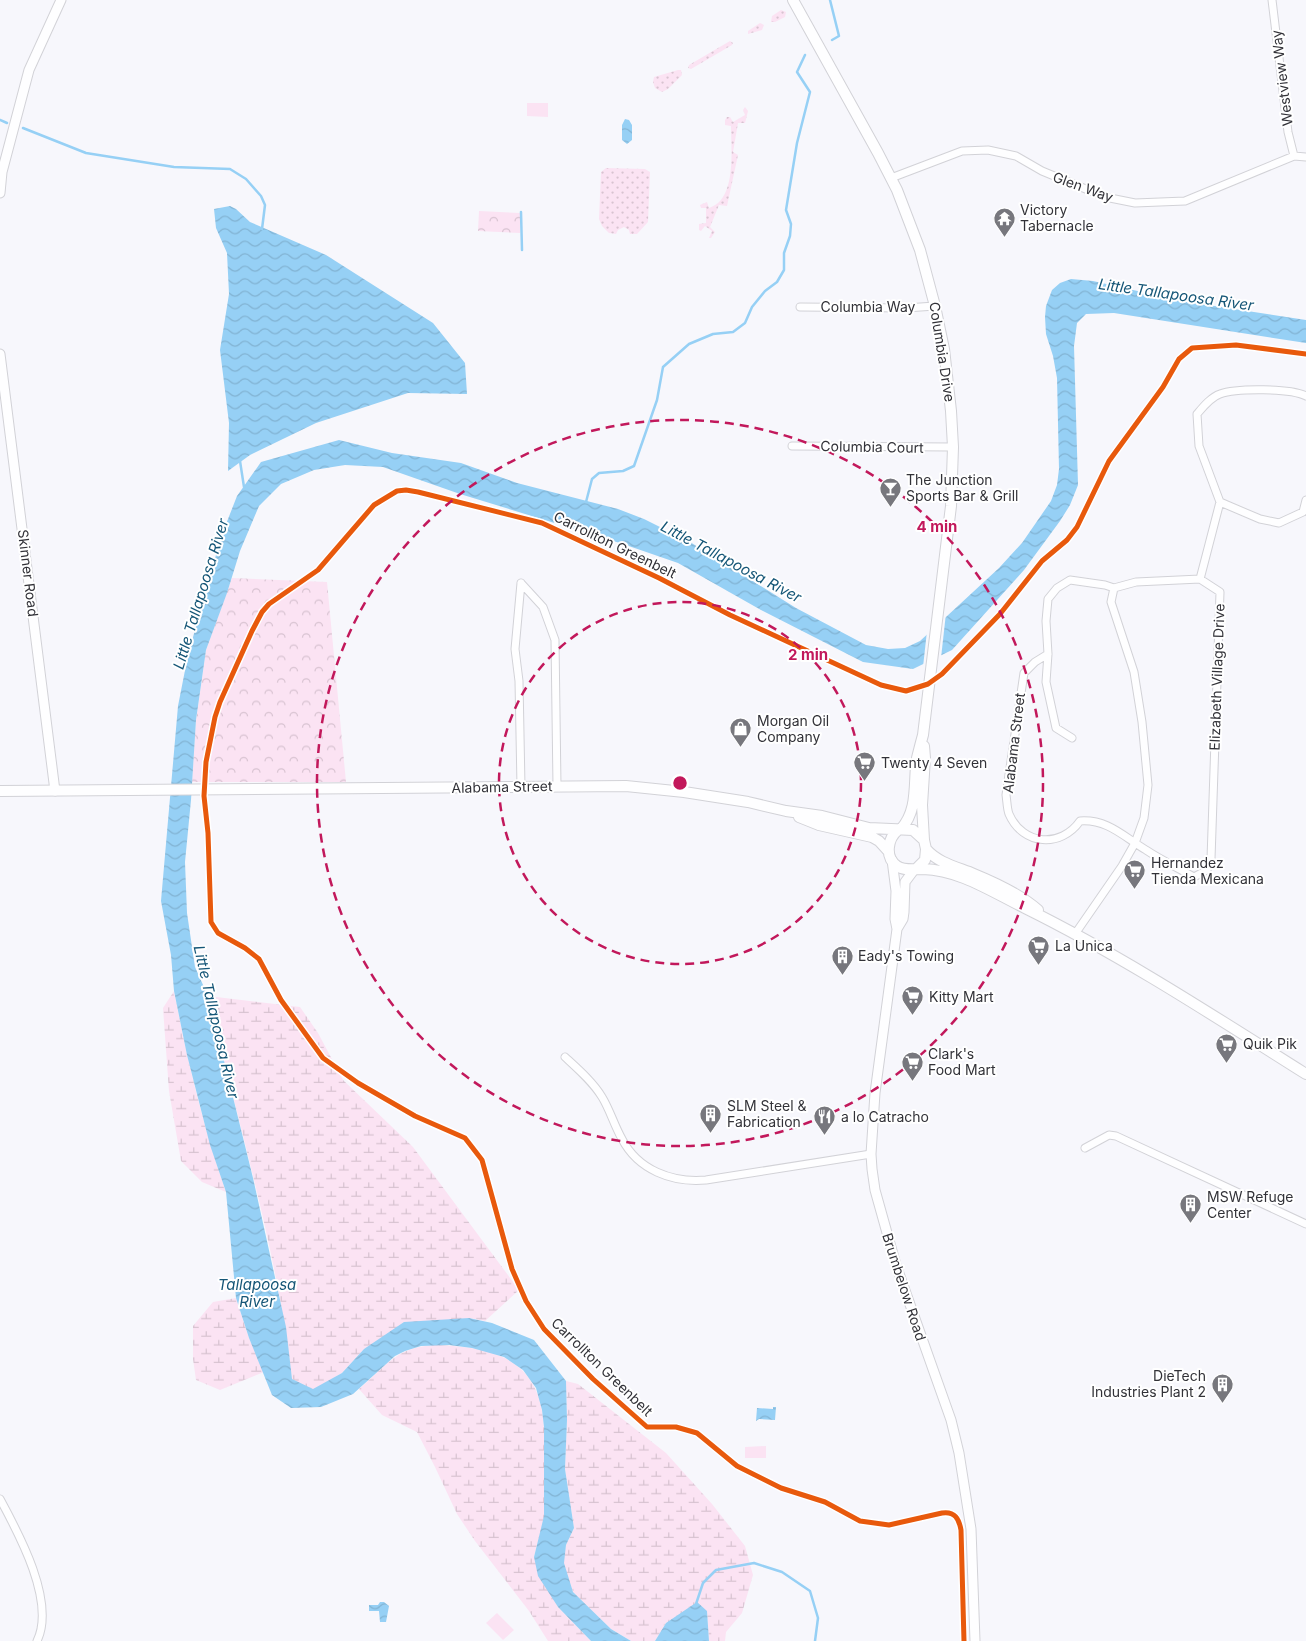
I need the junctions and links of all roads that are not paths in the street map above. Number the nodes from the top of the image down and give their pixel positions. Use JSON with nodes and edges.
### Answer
{"nodes":[{"id":1,"x":61,"y":0,"type":"edge"},
{"id":2,"x":793,"y":0,"type":"edge"},
{"id":3,"x":1272,"y":0,"type":"edge"},
{"id":4,"x":1294,"y":156,"type":"junction"},
{"id":5,"x":1306,"y":157,"type":"edge"},
{"id":6,"x":891,"y":178,"type":"junction"},
{"id":7,"x":0,"y":193,"type":"edge"},
{"id":8,"x":935,"y":306,"type":"junction"},
{"id":9,"x":800,"y":307,"type":"dead end"},
{"id":10,"x":0,"y":354,"type":"edge"},
{"id":11,"x":1306,"y":396,"type":"edge"},
{"id":12,"x":792,"y":446,"type":"dead end"},
{"id":13,"x":953,"y":447,"type":"junction"},
{"id":14,"x":1306,"y":500,"type":"edge"},
{"id":15,"x":1220,"y":502,"type":"junction"},
{"id":16,"x":1200,"y":579,"type":"junction"},
{"id":17,"x":1114,"y":588,"type":"junction"},
{"id":18,"x":1048,"y":654,"type":"junction"},
{"id":19,"x":923,"y":734,"type":"junction"},
{"id":20,"x":1072,"y":738,"type":"dead end"},
{"id":21,"x":557,"y":786,"type":"junction"},
{"id":22,"x":521,"y":787,"type":"junction"},
{"id":23,"x":0,"y":791,"type":"edge"},
{"id":24,"x":55,"y":791,"type":"junction"},
{"id":25,"x":786,"y":812,"type":"junction"},
{"id":26,"x":900,"y":829,"type":"junction"},
{"id":27,"x":1135,"y":843,"type":"junction"},
{"id":28,"x":925,"y":844,"type":"junction"},
{"id":29,"x":891,"y":856,"type":"junction"},
{"id":30,"x":915,"y":870,"type":"junction"},
{"id":31,"x":1048,"y":918,"type":"junction"},
{"id":32,"x":897,"y":929,"type":"junction"},
{"id":33,"x":1075,"y":934,"type":"junction"},
{"id":34,"x":566,"y":1058,"type":"dead end"},
{"id":35,"x":1306,"y":1074,"type":"edge"},
{"id":36,"x":1085,"y":1148,"type":"dead end"},
{"id":37,"x":871,"y":1154,"type":"junction"},
{"id":38,"x":1306,"y":1224,"type":"edge"},
{"id":39,"x":0,"y":1499,"type":"edge"},
{"id":40,"x":37,"y":1641,"type":"edge"},
{"id":41,"x":975,"y":1641,"type":"edge"}],
"edges":[{"from":1,"to":7,"type":"street"},
{"from":2,"to":6,"type":"main road","name":"Columbia Drive"},
{"from":3,"to":4,"type":"street","name":"Westview Way"},
{"from":4,"to":5,"type":"street","name":"Glen Way"},
{"from":4,"to":6,"type":"street","name":"Glen Way"},
{"from":6,"to":8,"type":"main road","name":"Columbia Drive"},
{"from":8,"to":9,"type":"street","name":"Columbia Way"},
{"from":8,"to":13,"type":"main road","name":"Columbia Drive"},
{"from":10,"to":24,"type":"street","name":"Skinner Road"},
{"from":11,"to":15,"type":"street"},
{"from":12,"to":13,"type":"street","name":"Columbia Court"},
{"from":13,"to":19,"type":"main road","name":"Columbia Drive"},
{"from":14,"to":15,"type":"street"},
{"from":15,"to":16,"type":"street"},
{"from":16,"to":17,"type":"street"},
{"from":16,"to":27,"type":"street","name":"Elizabeth Village Drive"},
{"from":17,"to":18,"type":"street"},
{"from":17,"to":27,"type":"street"},
{"from":18,"to":20,"type":"street"},
{"from":18,"to":27,"type":"street","name":"Alabama Street"},
{"from":19,"to":26,"type":"main road","name":"Columbia Drive"},
{"from":19,"to":28,"type":"main road","name":"Columbia Drive"},
{"from":21,"to":22,"type":"main road","name":"Alabama Street"},
{"from":21,"to":22,"type":"street"},
{"from":21,"to":25,"type":"main road","name":"Alabama Street"},
{"from":22,"to":24,"type":"main road","name":"Alabama Street"},
{"from":23,"to":24,"type":"main road","name":"Alabama Street"},
{"from":25,"to":26,"type":"main road","name":"Alabama Street"},
{"from":25,"to":29,"type":"main road","name":"Alabama Street"},
{"from":26,"to":28,"type":"main road"},
{"from":26,"to":29,"type":"main road"},
{"from":27,"to":33,"type":"street"},
{"from":28,"to":30,"type":"main road"},
{"from":28,"to":31,"type":"main road"},
{"from":29,"to":30,"type":"main road"},
{"from":29,"to":32,"type":"street","name":"Brumbelow Road"},
{"from":30,"to":31,"type":"main road"},
{"from":30,"to":32,"type":"street","name":"Brumbelow Road"},
{"from":31,"to":33,"type":"main road"},
{"from":32,"to":37,"type":"street","name":"Brumbelow Road"},
{"from":33,"to":35,"type":"main road"},
{"from":34,"to":37,"type":"street"},
{"from":36,"to":38,"type":"street"},
{"from":37,"to":41,"type":"street","name":"Brumbelow Road"},
{"from":39,"to":40,"type":"street"}]}
